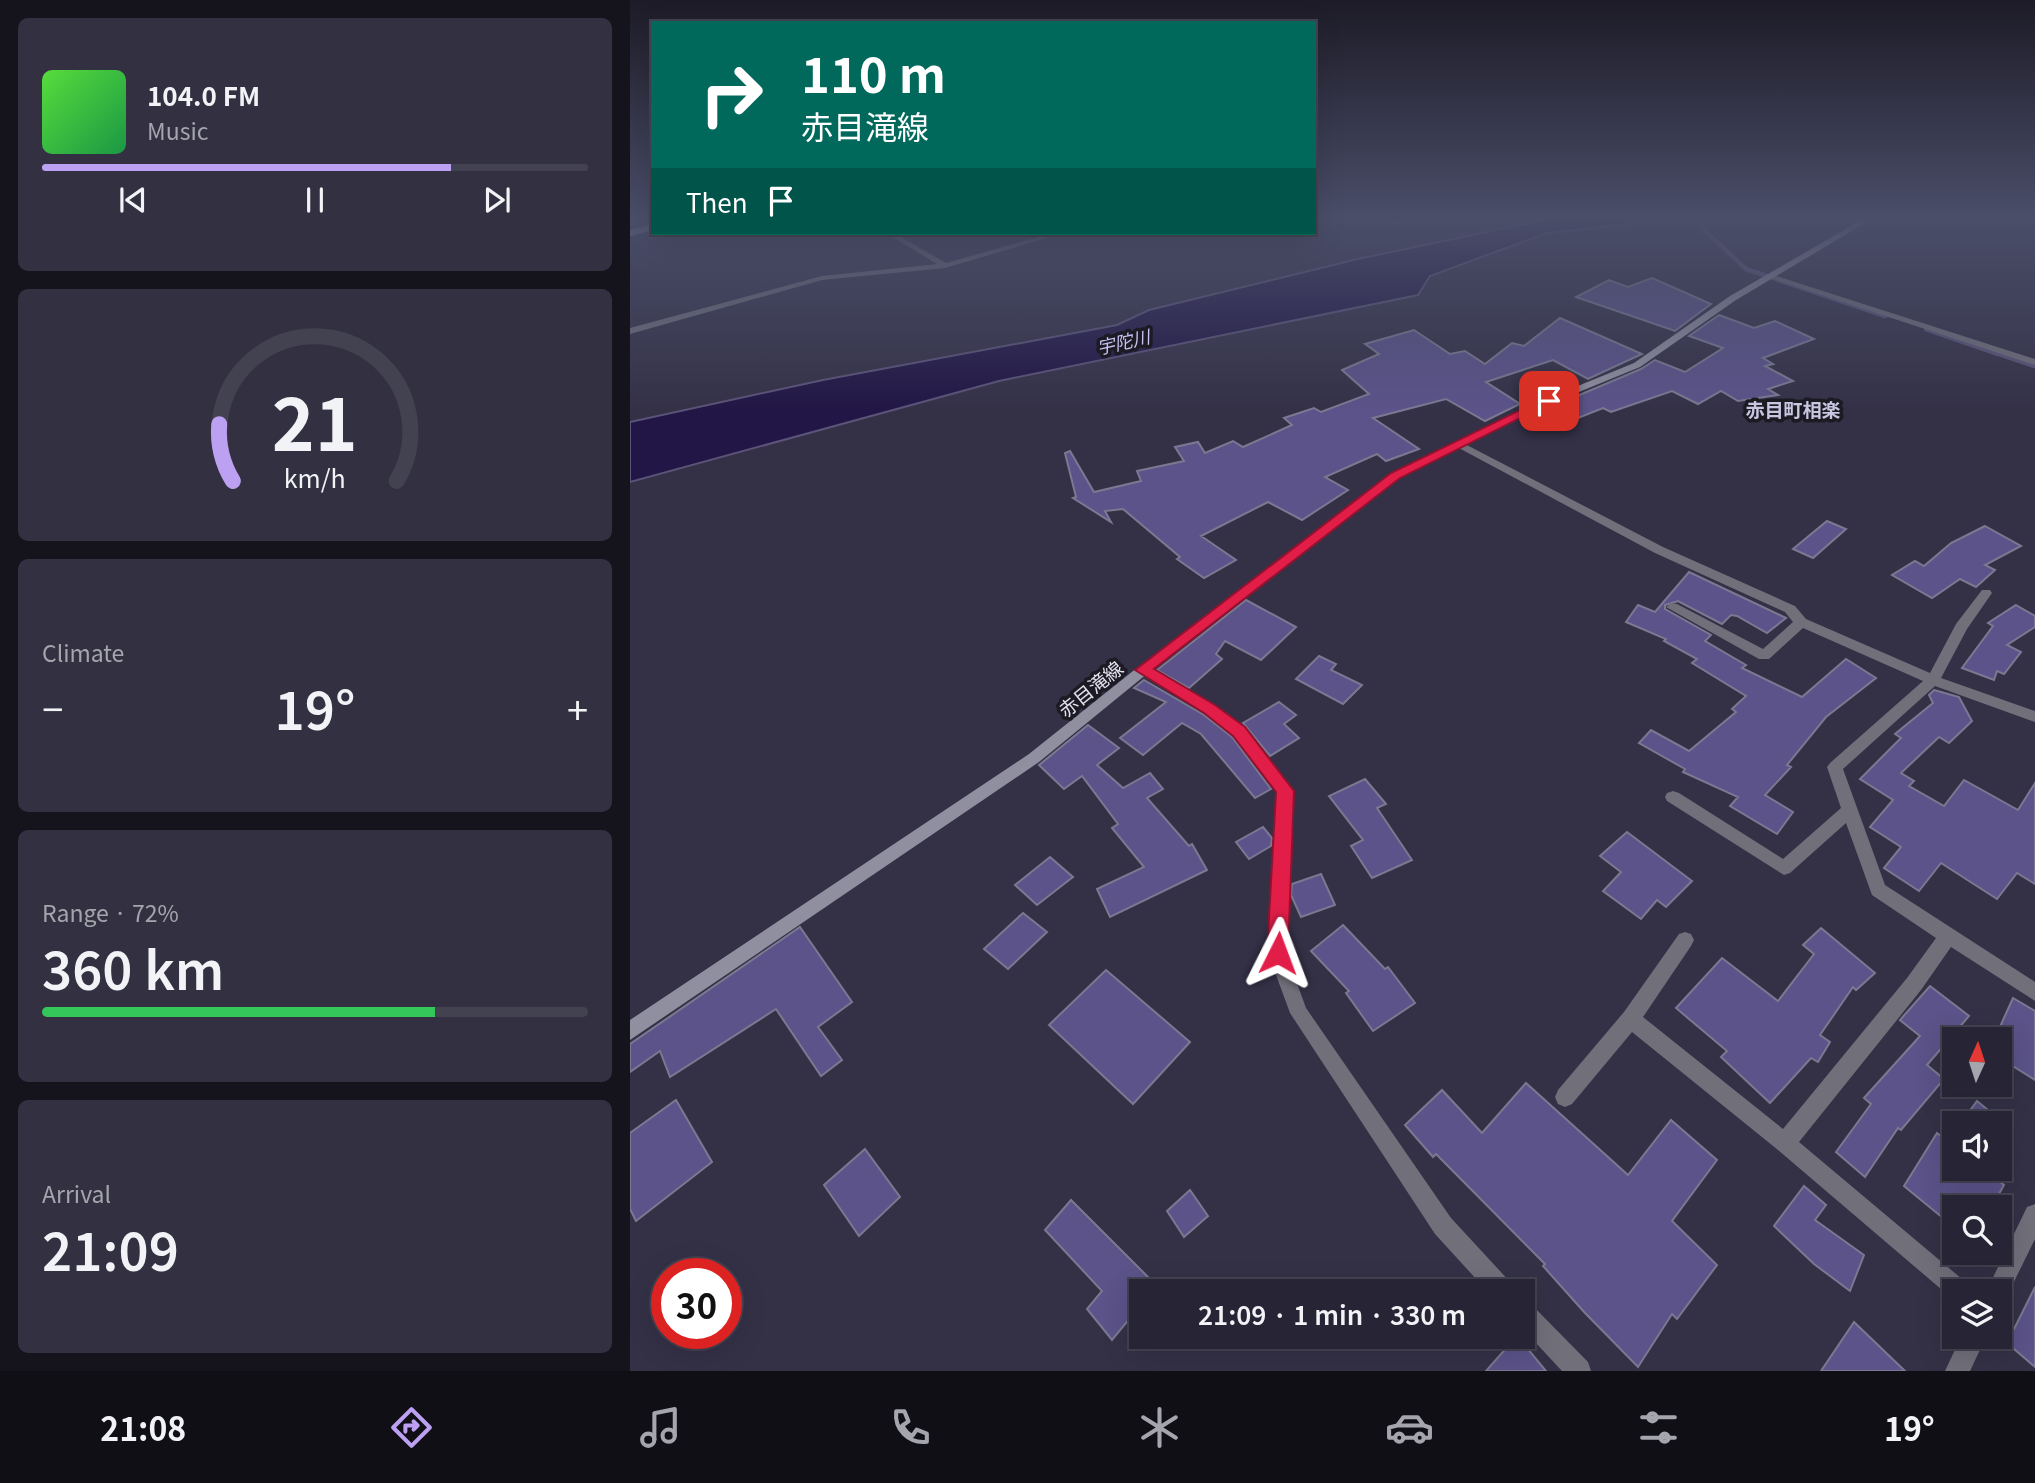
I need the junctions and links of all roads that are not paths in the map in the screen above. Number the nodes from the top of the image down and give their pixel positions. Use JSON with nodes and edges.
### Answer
{"nodes":[{"id":1,"x":804,"y":283,"type":"edge"},
{"id":2,"x":1760,"y":283,"type":"edge"},
{"id":3,"x":1785,"y":283,"type":"edge"},
{"id":4,"x":630,"y":331,"type":"edge"},
{"id":5,"x":2035,"y":362,"type":"edge"},
{"id":6,"x":1461,"y":445,"type":"junction"},
{"id":7,"x":1986,"y":593,"type":"dead end"},
{"id":8,"x":1672,"y":607,"type":"dead end"},
{"id":9,"x":1801,"y":622,"type":"junction"},
{"id":10,"x":1143,"y":670,"type":"junction"},
{"id":11,"x":1933,"y":680,"type":"junction"},
{"id":12,"x":2035,"y":717,"type":"edge"},
{"id":13,"x":1673,"y":797,"type":"dead end"},
{"id":14,"x":1850,"y":810,"type":"junction"},
{"id":15,"x":1948,"y":936,"type":"junction"},
{"id":16,"x":1685,"y":940,"type":"dead end"},
{"id":17,"x":2035,"y":992,"type":"edge"},
{"id":18,"x":1631,"y":1019,"type":"junction"},
{"id":19,"x":630,"y":1031,"type":"edge"},
{"id":20,"x":1565,"y":1097,"type":"dead end"},
{"id":21,"x":1785,"y":1143,"type":"junction"},
{"id":22,"x":2035,"y":1215,"type":"edge"},
{"id":23,"x":1492,"y":1279,"type":"edge"},
{"id":24,"x":1945,"y":1279,"type":"edge"},
{"id":25,"x":2003,"y":1279,"type":"edge"},
{"id":26,"x":1535,"y":1325,"type":"edge"},
{"id":27,"x":1968,"y":1349,"type":"edge"},
{"id":28,"x":1579,"y":1371,"type":"edge"},
{"id":29,"x":1957,"y":1371,"type":"edge"}],
"edges":[{"from":1,"to":4,"type":"street"},
{"from":2,"to":6,"type":"main road","name":"赤目滝線"},
{"from":3,"to":5,"type":"street"},
{"from":6,"to":9,"type":"street"},
{"from":6,"to":10,"type":"main road","name":"赤目滝線"},
{"from":7,"to":11,"type":"street"},
{"from":8,"to":9,"type":"street"},
{"from":9,"to":11,"type":"street"},
{"from":10,"to":19,"type":"main road","name":"赤目滝線"},
{"from":10,"to":23,"type":"street"},
{"from":11,"to":12,"type":"street"},
{"from":11,"to":14,"type":"street"},
{"from":13,"to":14,"type":"street"},
{"from":14,"to":15,"type":"street"},
{"from":15,"to":17,"type":"street"},
{"from":15,"to":21,"type":"street"},
{"from":16,"to":18,"type":"street"},
{"from":18,"to":20,"type":"street"},
{"from":18,"to":21,"type":"street"},
{"from":21,"to":24,"type":"street"},
{"from":22,"to":25,"type":"street"},
{"from":26,"to":28,"type":"street"},
{"from":27,"to":29,"type":"street"}]}
